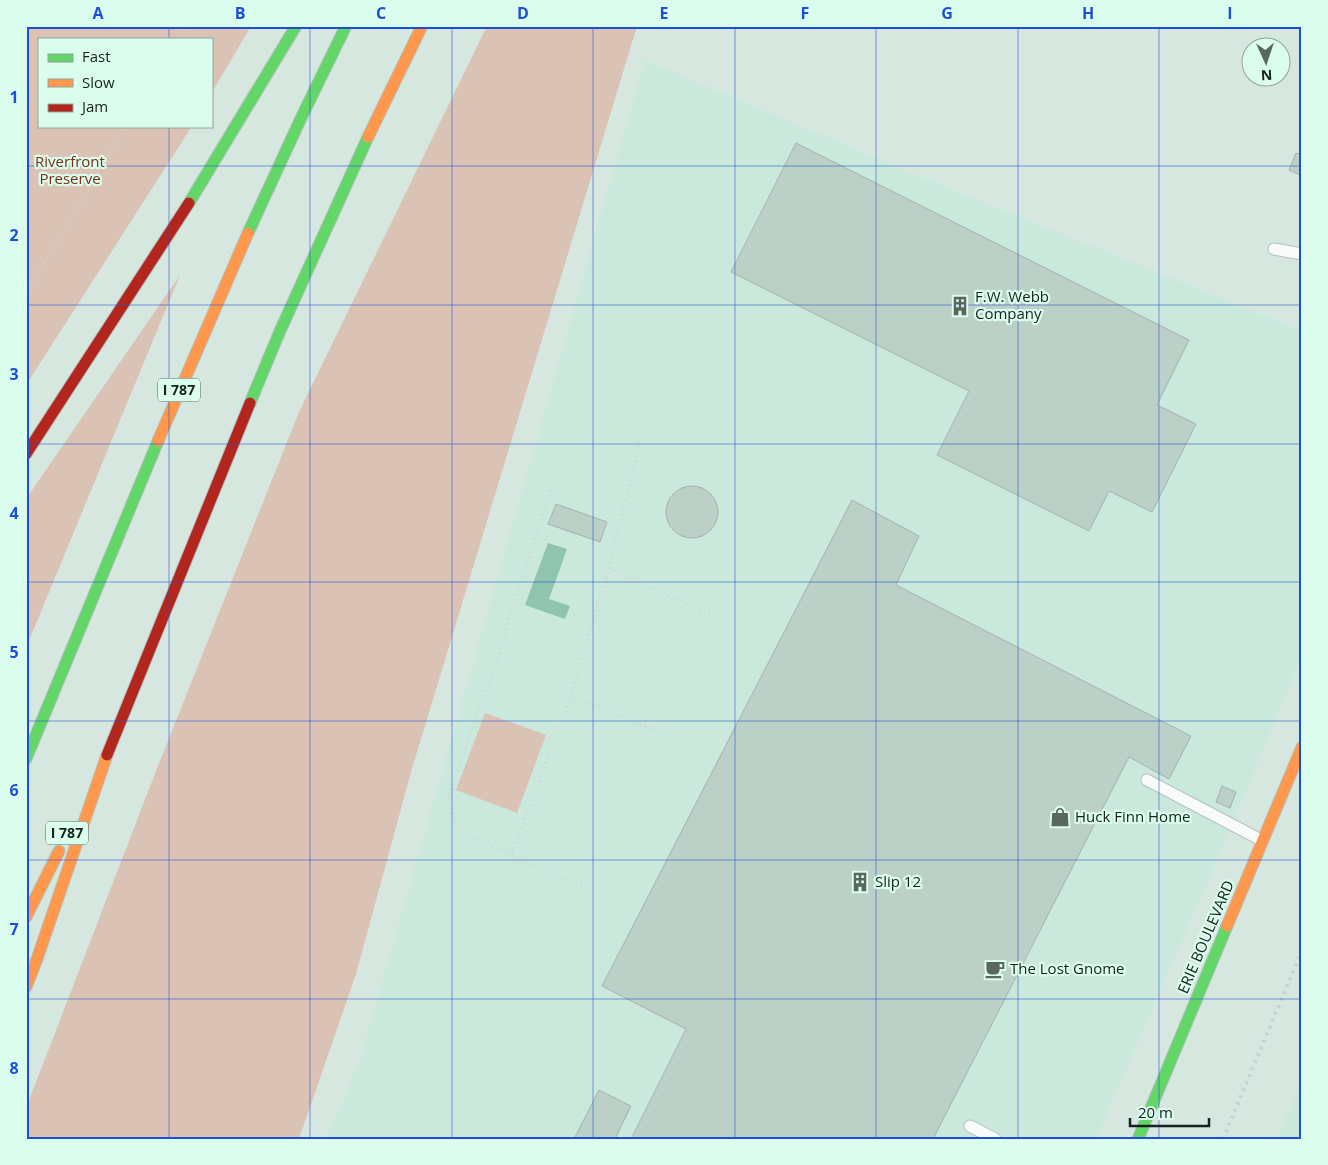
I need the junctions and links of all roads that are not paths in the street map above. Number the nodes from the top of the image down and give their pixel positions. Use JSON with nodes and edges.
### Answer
{"nodes":[{"id":1,"x":296,"y":26,"type":"edge"},
{"id":2,"x":346,"y":26,"type":"edge"},
{"id":3,"x":422,"y":26,"type":"edge"},
{"id":4,"x":1274,"y":249,"type":"dead end"},
{"id":5,"x":1302,"y":254,"type":"edge"},
{"id":6,"x":26,"y":454,"type":"edge"},
{"id":7,"x":1302,"y":747,"type":"edge"},
{"id":8,"x":109,"y":748,"type":"junction"},
{"id":9,"x":26,"y":759,"type":"edge"},
{"id":10,"x":1146,"y":780,"type":"dead end"},
{"id":11,"x":1262,"y":840,"type":"junction"},
{"id":12,"x":26,"y":917,"type":"edge"},
{"id":13,"x":26,"y":987,"type":"edge"},
{"id":14,"x":970,"y":1126,"type":"dead end"},
{"id":15,"x":995,"y":1139,"type":"edge"},
{"id":16,"x":1138,"y":1139,"type":"edge"}],
"edges":[{"from":1,"to":6,"type":"main road"},
{"from":2,"to":9,"type":"main road","number":"I 787"},
{"from":3,"to":8,"type":"main road","number":"I 787"},
{"from":4,"to":5,"type":"lane"},
{"from":7,"to":11,"type":"main road","name":"ERIE BOULEVARD"},
{"from":8,"to":12,"type":"main road","number":"I 787"},
{"from":8,"to":13,"type":"main road"},
{"from":10,"to":11,"type":"lane"},
{"from":11,"to":16,"type":"main road","name":"ERIE BOULEVARD"},
{"from":14,"to":15,"type":"lane"}]}
